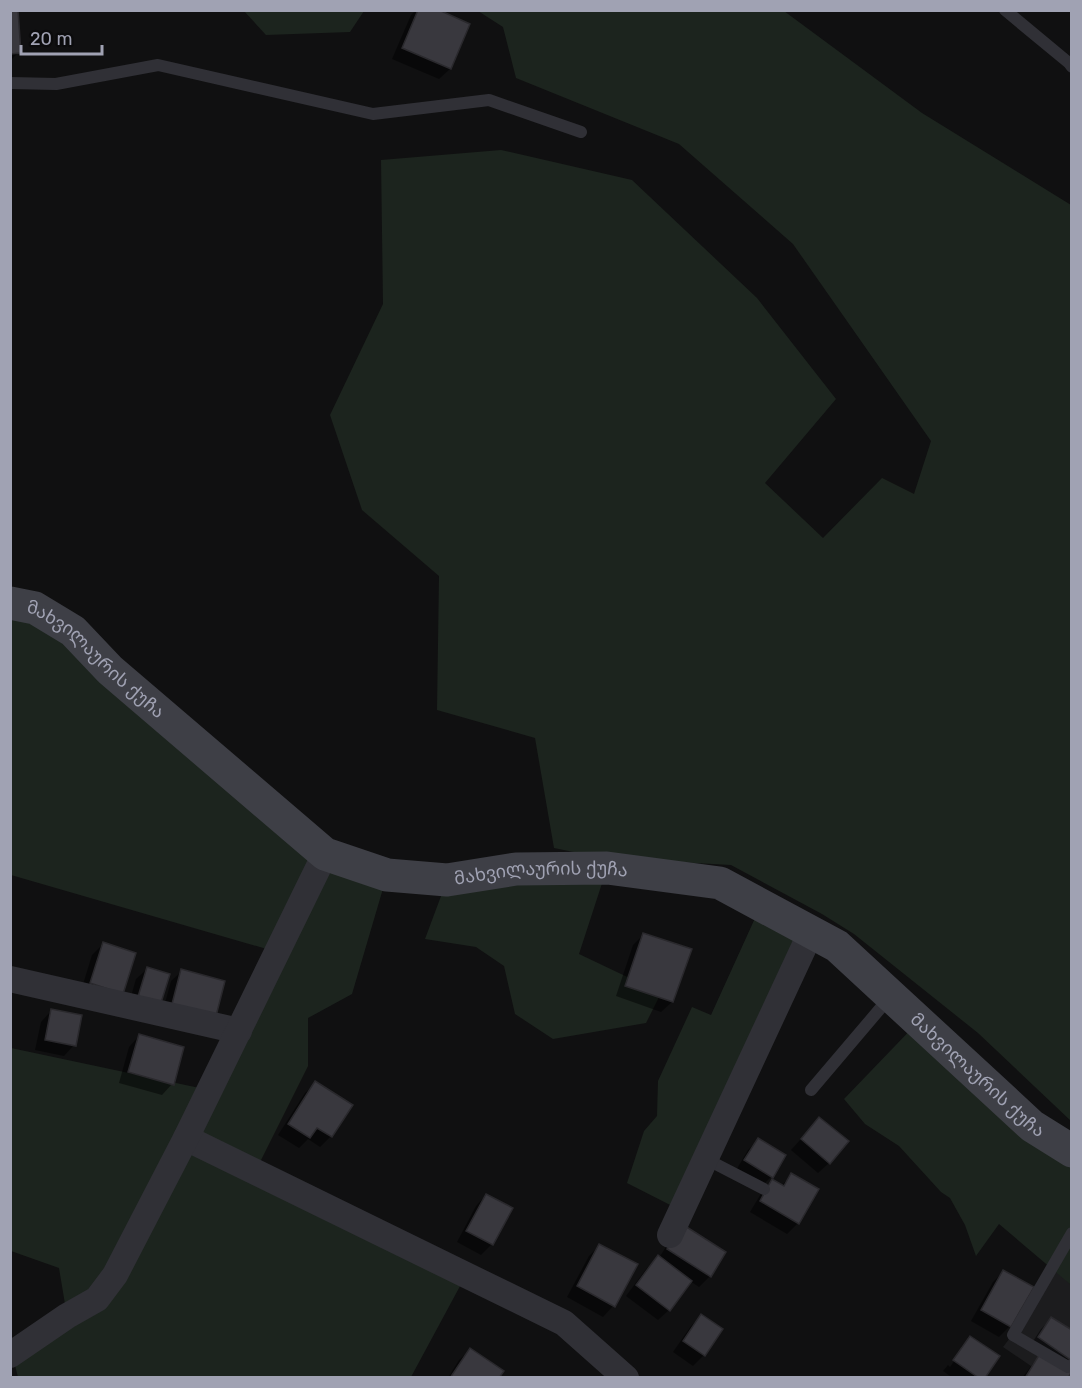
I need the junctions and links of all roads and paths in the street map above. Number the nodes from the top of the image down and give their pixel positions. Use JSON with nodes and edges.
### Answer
{"nodes":[{"id":1,"x":1005,"y":10,"type":"edge"},
{"id":2,"x":1071,"y":67,"type":"edge"},
{"id":3,"x":10,"y":83,"type":"edge"},
{"id":4,"x":581,"y":132,"type":"dead end"},
{"id":5,"x":10,"y":603,"type":"edge"},
{"id":6,"x":326,"y":854,"type":"junction"},
{"id":7,"x":811,"y":932,"type":"junction"},
{"id":8,"x":10,"y":979,"type":"edge"},
{"id":9,"x":891,"y":996,"type":"junction"},
{"id":10,"x":239,"y":1031,"type":"junction"},
{"id":11,"x":811,"y":1090,"type":"dead end"},
{"id":12,"x":186,"y":1138,"type":"junction"},
{"id":13,"x":1071,"y":1151,"type":"edge"},
{"id":14,"x":706,"y":1159,"type":"junction"},
{"id":15,"x":764,"y":1189,"type":"dead end"},
{"id":16,"x":1071,"y":1233,"type":"edge"},
{"id":17,"x":670,"y":1235,"type":"dead end"},
{"id":18,"x":10,"y":1354,"type":"edge"},
{"id":19,"x":1071,"y":1365,"type":"edge"},
{"id":20,"x":626,"y":1377,"type":"edge"}],
"edges":[{"from":1,"to":2,"type":"lane"},
{"from":3,"to":4,"type":"lane"},
{"from":5,"to":6,"type":"street","name":"მახვილაურის ქუჩა"},
{"from":6,"to":7,"type":"street","name":"მახვილაურის ქუჩა"},
{"from":6,"to":10,"type":"street"},
{"from":7,"to":9,"type":"street","name":"მახვილაურის ქუჩა"},
{"from":7,"to":14,"type":"street"},
{"from":8,"to":10,"type":"street"},
{"from":9,"to":11,"type":"lane"},
{"from":9,"to":13,"type":"street","name":"მახვილაურის ქუჩა"},
{"from":10,"to":12,"type":"street"},
{"from":12,"to":18,"type":"street"},
{"from":12,"to":20,"type":"street"},
{"from":14,"to":15,"type":"lane"},
{"from":14,"to":17,"type":"street"},
{"from":16,"to":19,"type":"lane"}]}
